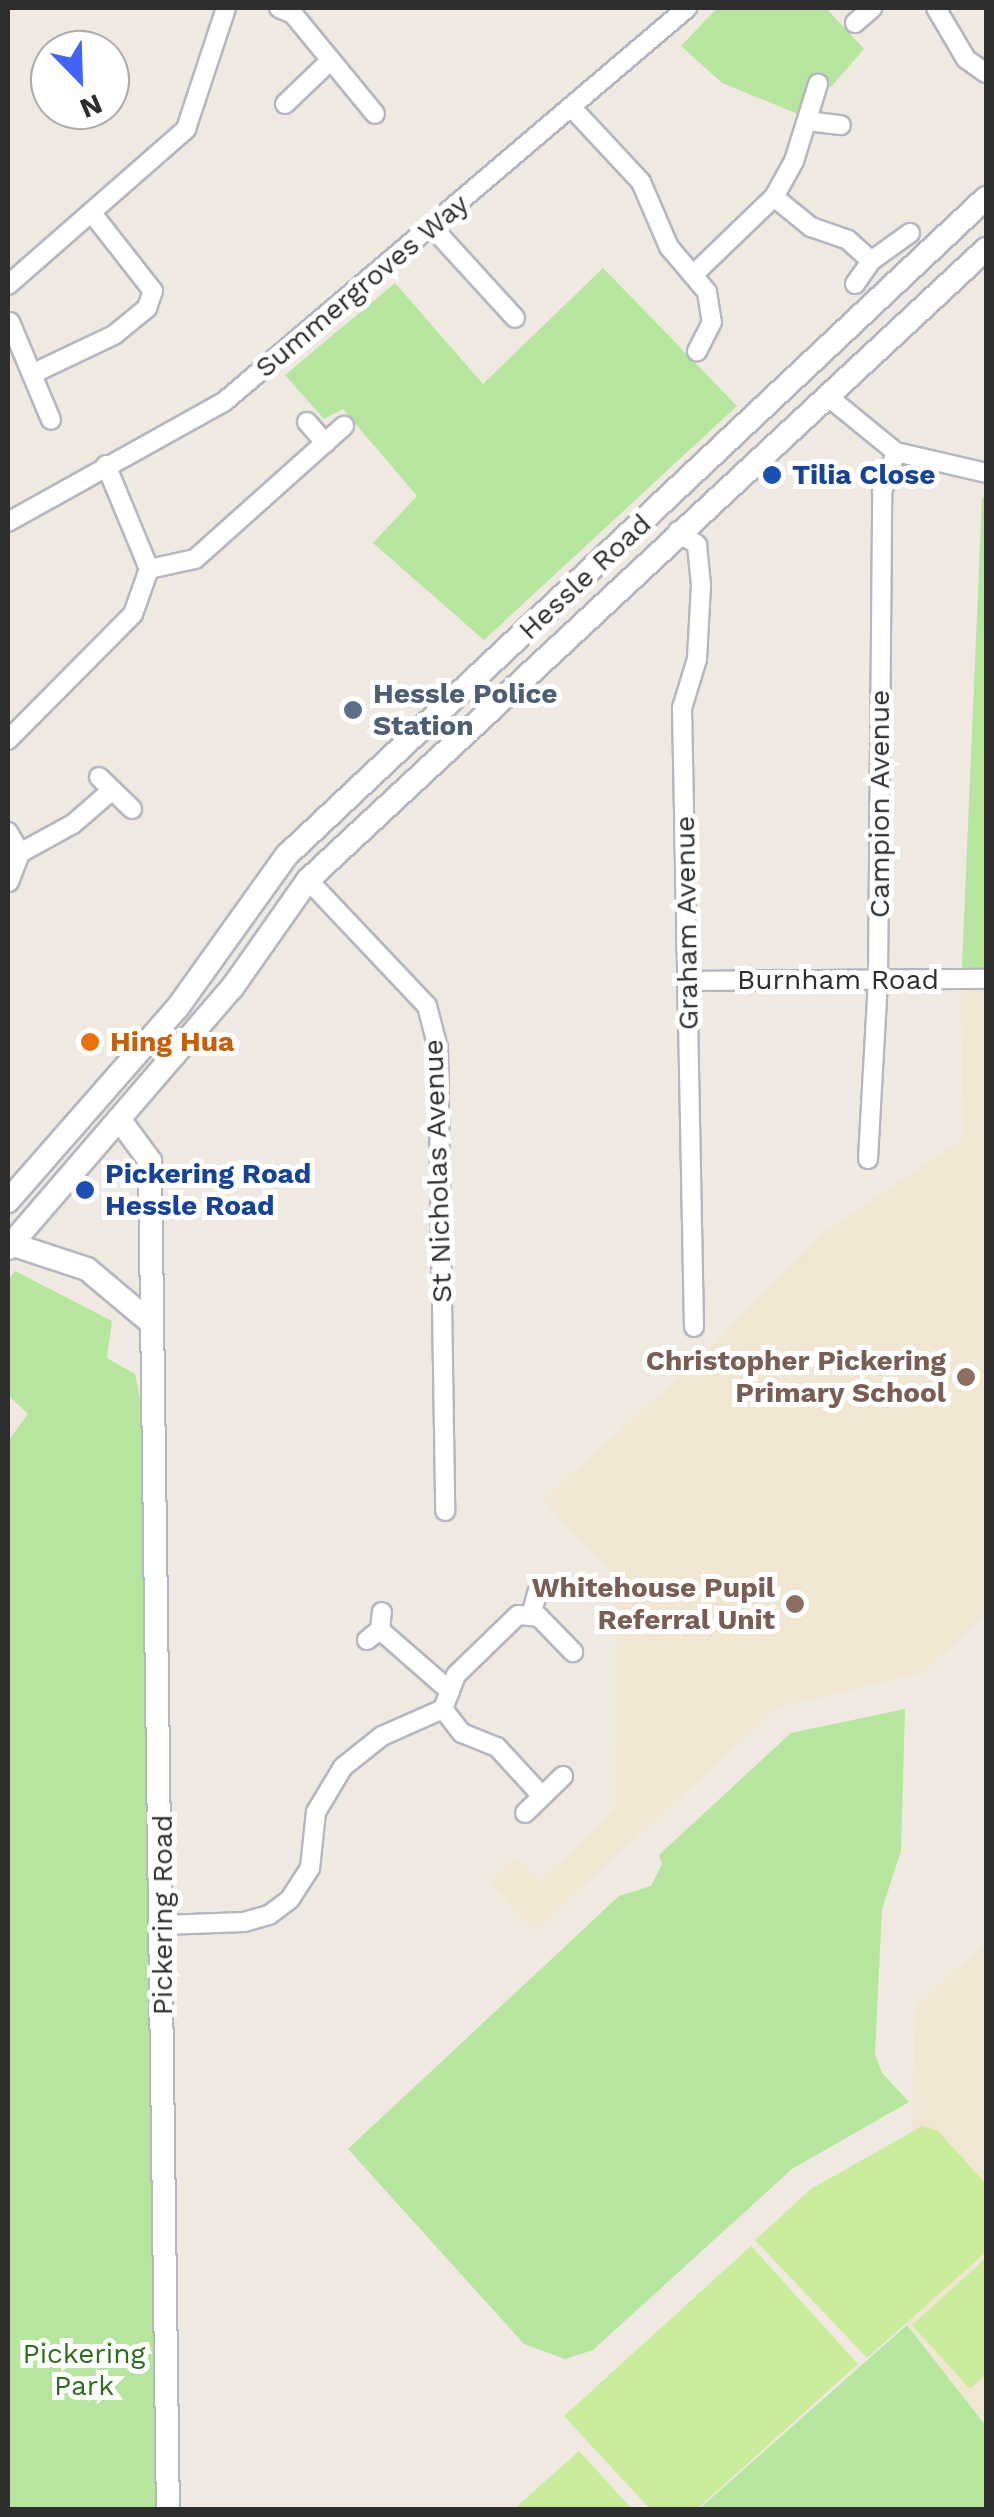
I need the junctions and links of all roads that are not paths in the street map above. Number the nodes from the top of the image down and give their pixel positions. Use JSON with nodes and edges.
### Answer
{"nodes":[{"id":1,"x":226,"y":8,"type":"edge"},
{"id":2,"x":279,"y":8,"type":"edge"},
{"id":3,"x":687,"y":8,"type":"edge"},
{"id":4,"x":872,"y":8,"type":"edge"},
{"id":5,"x":945,"y":10,"type":"edge"},
{"id":6,"x":855,"y":23,"type":"dead end"},
{"id":7,"x":329,"y":62,"type":"junction"},
{"id":8,"x":986,"y":73,"type":"edge"},
{"id":9,"x":818,"y":84,"type":"dead end"},
{"id":10,"x":285,"y":104,"type":"dead end"},
{"id":11,"x":573,"y":109,"type":"junction"},
{"id":12,"x":375,"y":114,"type":"dead end"},
{"id":13,"x":807,"y":121,"type":"junction"},
{"id":14,"x":841,"y":124,"type":"dead end"},
{"id":15,"x":774,"y":197,"type":"junction"},
{"id":16,"x":986,"y":198,"type":"edge"},
{"id":17,"x":92,"y":212,"type":"junction"},
{"id":18,"x":432,"y":227,"type":"junction"},
{"id":19,"x":910,"y":233,"type":"dead end"},
{"id":20,"x":986,"y":249,"type":"edge"},
{"id":21,"x":871,"y":262,"type":"junction"},
{"id":22,"x":694,"y":275,"type":"junction"},
{"id":23,"x":855,"y":284,"type":"dead end"},
{"id":24,"x":8,"y":285,"type":"edge"},
{"id":25,"x":515,"y":318,"type":"dead end"},
{"id":26,"x":10,"y":322,"type":"dead end"},
{"id":27,"x":696,"y":351,"type":"dead end"},
{"id":28,"x":32,"y":374,"type":"junction"},
{"id":29,"x":826,"y":395,"type":"junction"},
{"id":30,"x":51,"y":420,"type":"dead end"},
{"id":31,"x":306,"y":422,"type":"dead end"},
{"id":32,"x":344,"y":426,"type":"dead end"},
{"id":33,"x":325,"y":443,"type":"junction"},
{"id":34,"x":896,"y":452,"type":"junction"},
{"id":35,"x":106,"y":465,"type":"junction"},
{"id":36,"x":986,"y":472,"type":"edge"},
{"id":37,"x":8,"y":522,"type":"edge"},
{"id":38,"x":678,"y":531,"type":"junction"},
{"id":39,"x":150,"y":569,"type":"junction"},
{"id":40,"x":8,"y":740,"type":"edge"},
{"id":41,"x":132,"y":809,"type":"dead end"},
{"id":42,"x":8,"y":832,"type":"edge"},
{"id":43,"x":20,"y":852,"type":"junction"},
{"id":44,"x":308,"y":880,"type":"junction"},
{"id":45,"x":10,"y":882,"type":"edge"},
{"id":46,"x":878,"y":978,"type":"junction"},
{"id":47,"x":986,"y":979,"type":"edge"},
{"id":48,"x":688,"y":982,"type":"junction"},
{"id":49,"x":118,"y":1119,"type":"junction"},
{"id":50,"x":868,"y":1159,"type":"dead end"},
{"id":51,"x":8,"y":1201,"type":"edge"},
{"id":52,"x":9,"y":1246,"type":"edge"},
{"id":53,"x":149,"y":1320,"type":"junction"},
{"id":54,"x":694,"y":1328,"type":"dead end"},
{"id":55,"x":445,"y":1511,"type":"dead end"},
{"id":56,"x":538,"y":1593,"type":"dead end"},
{"id":57,"x":532,"y":1616,"type":"junction"},
{"id":58,"x":376,"y":1627,"type":"dead end"},
{"id":59,"x":573,"y":1652,"type":"dead end"},
{"id":60,"x":446,"y":1700,"type":"junction"},
{"id":61,"x":563,"y":1776,"type":"dead end"},
{"id":62,"x":540,"y":1795,"type":"junction"},
{"id":63,"x":525,"y":1814,"type":"dead end"},
{"id":64,"x":163,"y":1925,"type":"junction"},
{"id":65,"x":168,"y":2510,"type":"edge"}],
"edges":[{"from":1,"to":17,"type":"street"},
{"from":2,"to":7,"type":"street"},
{"from":3,"to":11,"type":"street","name":"Summergroves Way"},
{"from":4,"to":6,"type":"street"},
{"from":5,"to":8,"type":"street"},
{"from":7,"to":10,"type":"street"},
{"from":7,"to":12,"type":"street"},
{"from":9,"to":13,"type":"street"},
{"from":11,"to":18,"type":"street","name":"Summergroves Way"},
{"from":11,"to":22,"type":"street"},
{"from":13,"to":14,"type":"street"},
{"from":13,"to":15,"type":"street"},
{"from":15,"to":21,"type":"street"},
{"from":15,"to":22,"type":"street"},
{"from":16,"to":51,"type":"street","name":"Hessle Road"},
{"from":17,"to":24,"type":"street"},
{"from":17,"to":28,"type":"street"},
{"from":18,"to":25,"type":"street"},
{"from":18,"to":35,"type":"street","name":"Summergroves Way"},
{"from":19,"to":21,"type":"street"},
{"from":20,"to":29,"type":"street","name":"Hessle Road"},
{"from":21,"to":23,"type":"street"},
{"from":22,"to":27,"type":"street"},
{"from":26,"to":28,"type":"street"},
{"from":28,"to":30,"type":"street"},
{"from":29,"to":34,"type":"street"},
{"from":29,"to":38,"type":"street","name":"Hessle Road"},
{"from":31,"to":33,"type":"street"},
{"from":32,"to":33,"type":"street"},
{"from":33,"to":39,"type":"street"},
{"from":34,"to":36,"type":"street"},
{"from":34,"to":46,"type":"street","name":"Campion Avenue"},
{"from":35,"to":37,"type":"street","name":"Summergroves Way"},
{"from":35,"to":39,"type":"street"},
{"from":38,"to":44,"type":"street","name":"Hessle Road"},
{"from":38,"to":48,"type":"street","name":"Graham Avenue"},
{"from":39,"to":40,"type":"street"},
{"from":41,"to":43,"type":"street"},
{"from":42,"to":43,"type":"street"},
{"from":43,"to":45,"type":"street"},
{"from":44,"to":49,"type":"street","name":"Hessle Road"},
{"from":44,"to":55,"type":"street","name":"St Nicholas Avenue"},
{"from":46,"to":47,"type":"street","name":"Burnham Road"},
{"from":46,"to":48,"type":"street","name":"Burnham Road"},
{"from":46,"to":50,"type":"street","name":"Campion Avenue"},
{"from":48,"to":54,"type":"street","name":"Graham Avenue"},
{"from":49,"to":52,"type":"street","name":"Hessle Road"},
{"from":49,"to":53,"type":"street","name":"Pickering Road"},
{"from":52,"to":53,"type":"street"},
{"from":53,"to":64,"type":"street","name":"Pickering Road"},
{"from":56,"to":57,"type":"street"},
{"from":57,"to":59,"type":"street"},
{"from":57,"to":60,"type":"street"},
{"from":58,"to":60,"type":"street"},
{"from":60,"to":62,"type":"street"},
{"from":60,"to":64,"type":"street"},
{"from":61,"to":62,"type":"street"},
{"from":62,"to":63,"type":"street"},
{"from":64,"to":65,"type":"street","name":"Pickering Road"}]}
